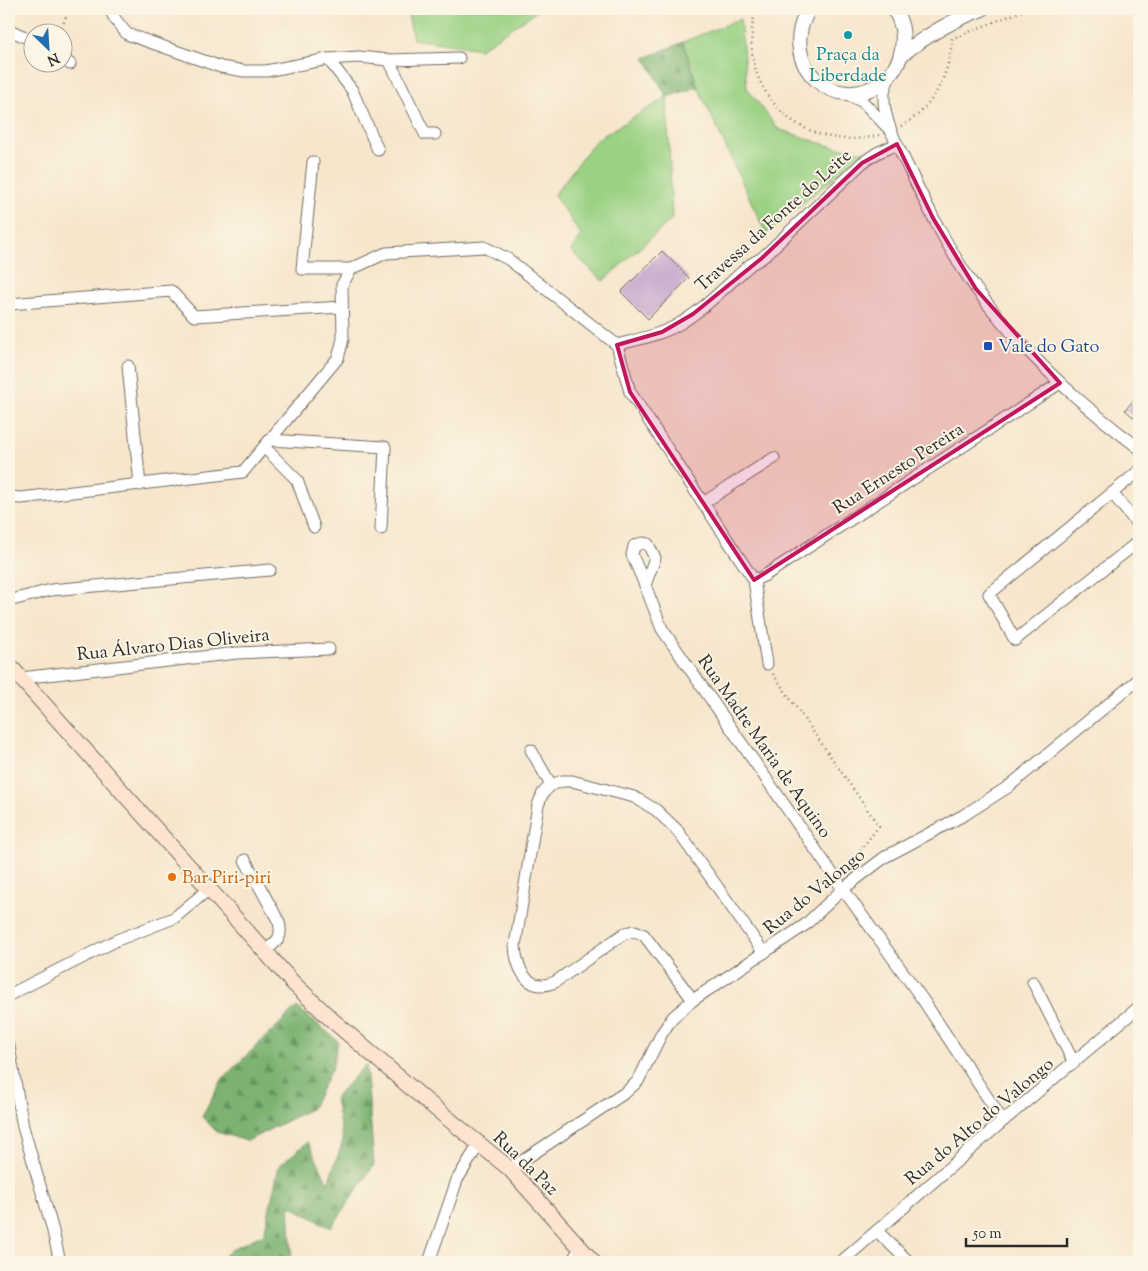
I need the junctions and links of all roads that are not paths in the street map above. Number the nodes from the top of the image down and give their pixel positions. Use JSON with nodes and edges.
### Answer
{"nodes":[{"id":1,"x":110,"y":9,"type":"edge"},
{"id":2,"x":808,"y":9,"type":"edge"},
{"id":3,"x":893,"y":9,"type":"edge"},
{"id":4,"x":982,"y":9,"type":"edge"},
{"id":5,"x":9,"y":30,"type":"edge"},
{"id":6,"x":22,"y":36,"type":"edge"},
{"id":7,"x":901,"y":55,"type":"junction"},
{"id":8,"x":459,"y":58,"type":"dead end"},
{"id":9,"x":328,"y":59,"type":"junction"},
{"id":10,"x":389,"y":60,"type":"junction"},
{"id":11,"x":890,"y":75,"type":"junction"},
{"id":12,"x":845,"y":92,"type":"junction"},
{"id":13,"x":892,"y":131,"type":"junction"},
{"id":14,"x":435,"y":134,"type":"dead end"},
{"id":15,"x":898,"y":144,"type":"junction"},
{"id":16,"x":378,"y":150,"type":"dead end"},
{"id":17,"x":313,"y":162,"type":"dead end"},
{"id":18,"x":351,"y":268,"type":"junction"},
{"id":19,"x":9,"y":304,"type":"edge"},
{"id":20,"x":342,"y":307,"type":"junction"},
{"id":21,"x":617,"y":345,"type":"junction"},
{"id":22,"x":128,"y":366,"type":"dead end"},
{"id":23,"x":1060,"y":383,"type":"junction"},
{"id":24,"x":267,"y":443,"type":"junction"},
{"id":25,"x":1139,"y":448,"type":"edge"},
{"id":26,"x":774,"y":458,"type":"dead end"},
{"id":27,"x":1139,"y":471,"type":"edge"},
{"id":28,"x":140,"y":485,"type":"junction"},
{"id":29,"x":1112,"y":493,"type":"junction"},
{"id":30,"x":9,"y":497,"type":"edge"},
{"id":31,"x":703,"y":503,"type":"junction"},
{"id":32,"x":1139,"y":526,"type":"edge"},
{"id":33,"x":314,"y":527,"type":"dead end"},
{"id":34,"x":381,"y":529,"type":"dead end"},
{"id":35,"x":1139,"y":541,"type":"edge"},
{"id":36,"x":270,"y":570,"type":"dead end"},
{"id":37,"x":754,"y":580,"type":"junction"},
{"id":38,"x":645,"y":584,"type":"dead end"},
{"id":39,"x":9,"y":603,"type":"edge"},
{"id":40,"x":329,"y":649,"type":"dead end"},
{"id":41,"x":767,"y":664,"type":"road end"},
{"id":42,"x":9,"y":665,"type":"edge"},
{"id":43,"x":21,"y":678,"type":"junction"},
{"id":44,"x":1139,"y":679,"type":"edge"},
{"id":45,"x":531,"y":750,"type":"dead end"},
{"id":46,"x":551,"y":784,"type":"junction"},
{"id":47,"x":245,"y":860,"type":"dead end"},
{"id":48,"x":210,"y":888,"type":"junction"},
{"id":49,"x":843,"y":889,"type":"junction"},
{"id":50,"x":265,"y":951,"type":"junction"},
{"id":51,"x":764,"y":953,"type":"junction"},
{"id":52,"x":1033,"y":982,"type":"dead end"},
{"id":53,"x":9,"y":995,"type":"edge"},
{"id":54,"x":693,"y":1000,"type":"junction"},
{"id":55,"x":1139,"y":1007,"type":"edge"},
{"id":56,"x":9,"y":1047,"type":"edge"},
{"id":57,"x":1074,"y":1063,"type":"junction"},
{"id":58,"x":1003,"y":1121,"type":"junction"},
{"id":59,"x":479,"y":1144,"type":"junction"},
{"id":60,"x":510,"y":1169,"type":"junction"},
{"id":61,"x":877,"y":1231,"type":"junction"},
{"id":62,"x":581,"y":1248,"type":"junction"},
{"id":63,"x":60,"y":1262,"type":"edge"},
{"id":64,"x":429,"y":1262,"type":"edge"},
{"id":65,"x":571,"y":1262,"type":"edge"},
{"id":66,"x":594,"y":1262,"type":"edge"},
{"id":67,"x":841,"y":1262,"type":"edge"},
{"id":68,"x":909,"y":1262,"type":"edge"}],
"edges":[{"from":1,"to":9,"type":"street"},
{"from":2,"to":12,"type":"street"},
{"from":3,"to":7,"type":"street"},
{"from":4,"to":7,"type":"street"},
{"from":5,"to":6,"type":"street"},
{"from":7,"to":11,"type":"street"},
{"from":8,"to":10,"type":"street"},
{"from":9,"to":10,"type":"street"},
{"from":9,"to":16,"type":"street"},
{"from":10,"to":14,"type":"street"},
{"from":11,"to":12,"type":"street"},
{"from":11,"to":13,"type":"street"},
{"from":12,"to":13,"type":"street"},
{"from":13,"to":15,"type":"street"},
{"from":15,"to":21,"type":"street","name":"Travessa da Fonte do Leite"},
{"from":15,"to":23,"type":"street"},
{"from":17,"to":18,"type":"street"},
{"from":18,"to":20,"type":"street"},
{"from":18,"to":21,"type":"street"},
{"from":19,"to":20,"type":"street"},
{"from":20,"to":24,"type":"street"},
{"from":21,"to":31,"type":"street"},
{"from":22,"to":28,"type":"street"},
{"from":23,"to":25,"type":"street"},
{"from":23,"to":37,"type":"street","name":"Rua Ernesto Pereira"},
{"from":24,"to":28,"type":"street"},
{"from":24,"to":33,"type":"street"},
{"from":24,"to":34,"type":"street"},
{"from":26,"to":31,"type":"street"},
{"from":27,"to":29,"type":"street"},
{"from":28,"to":30,"type":"street"},
{"from":29,"to":32,"type":"street"},
{"from":29,"to":35,"type":"street"},
{"from":31,"to":37,"type":"street"},
{"from":36,"to":39,"type":"street"},
{"from":37,"to":41,"type":"street"},
{"from":38,"to":49,"type":"street","name":"Rua Madre Maria de Aquino"},
{"from":40,"to":43,"type":"street","name":"Rua Álvaro Dias Oliveira"},
{"from":42,"to":43,"type":"main road","name":"Rua da Paz"},
{"from":43,"to":48,"type":"main road","name":"Rua da Paz"},
{"from":44,"to":49,"type":"street","name":"Rua do Valongo"},
{"from":45,"to":46,"type":"street"},
{"from":46,"to":51,"type":"street"},
{"from":46,"to":54,"type":"street"},
{"from":47,"to":50,"type":"street"},
{"from":48,"to":50,"type":"main road","name":"Rua da Paz"},
{"from":48,"to":53,"type":"street"},
{"from":49,"to":51,"type":"street","name":"Rua do Valongo"},
{"from":49,"to":58,"type":"street","name":"Rua Madre Maria de Aquino"},
{"from":50,"to":59,"type":"main road","name":"Rua da Paz"},
{"from":51,"to":54,"type":"street","name":"Rua do Valongo"},
{"from":52,"to":57,"type":"street"},
{"from":54,"to":60,"type":"street","name":"Rua do Valongo"},
{"from":55,"to":57,"type":"street","name":"Rua do Alto do Valongo"},
{"from":56,"to":63,"type":"street"},
{"from":57,"to":58,"type":"street","name":"Rua do Alto do Valongo"},
{"from":58,"to":61,"type":"street","name":"Rua do Alto do Valongo"},
{"from":59,"to":60,"type":"main road","name":"Rua da Paz"},
{"from":59,"to":64,"type":"street"},
{"from":60,"to":62,"type":"main road","name":"Rua da Paz"},
{"from":61,"to":67,"type":"street","name":"Rua do Alto do Valongo"},
{"from":61,"to":68,"type":"street"},
{"from":62,"to":65,"type":"street"},
{"from":62,"to":66,"type":"main road","name":"Rua da Paz"}]}
